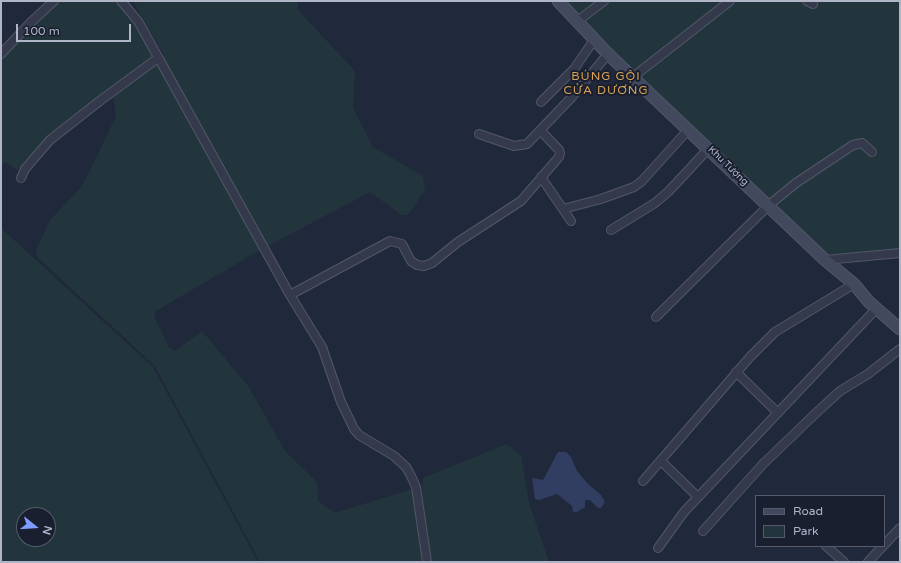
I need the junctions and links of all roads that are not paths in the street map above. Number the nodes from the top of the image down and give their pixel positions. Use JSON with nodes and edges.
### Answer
{"nodes":[{"id":1,"x":54,"y":1,"type":"edge"},
{"id":2,"x":121,"y":1,"type":"edge"},
{"id":3,"x":558,"y":1,"type":"edge"},
{"id":4,"x":604,"y":1,"type":"edge"},
{"id":5,"x":730,"y":1,"type":"edge"},
{"id":6,"x":576,"y":22,"type":"junction"},
{"id":7,"x":594,"y":40,"type":"junction"},
{"id":8,"x":1,"y":54,"type":"edge"},
{"id":9,"x":608,"y":54,"type":"junction"},
{"id":10,"x":158,"y":58,"type":"junction"},
{"id":11,"x":633,"y":77,"type":"junction"},
{"id":12,"x":541,"y":102,"type":"dead end"},
{"id":13,"x":688,"y":130,"type":"junction"},
{"id":14,"x":541,"y":131,"type":"junction"},
{"id":15,"x":479,"y":134,"type":"dead end"},
{"id":16,"x":708,"y":148,"type":"junction"},
{"id":17,"x":872,"y":152,"type":"dead end"},
{"id":18,"x":541,"y":177,"type":"junction"},
{"id":19,"x":21,"y":178,"type":"dead end"},
{"id":20,"x":769,"y":205,"type":"junction"},
{"id":21,"x":563,"y":209,"type":"junction"},
{"id":22,"x":571,"y":222,"type":"dead end"},
{"id":23,"x":611,"y":230,"type":"dead end"},
{"id":24,"x":900,"y":252,"type":"edge"},
{"id":25,"x":826,"y":260,"type":"junction"},
{"id":26,"x":854,"y":284,"type":"junction"},
{"id":27,"x":290,"y":294,"type":"junction"},
{"id":28,"x":877,"y":308,"type":"junction"},
{"id":29,"x":656,"y":317,"type":"dead end"},
{"id":30,"x":900,"y":329,"type":"edge"},
{"id":31,"x":900,"y":349,"type":"edge"},
{"id":32,"x":736,"y":372,"type":"junction"},
{"id":33,"x":778,"y":413,"type":"junction"},
{"id":34,"x":661,"y":461,"type":"junction"},
{"id":35,"x":643,"y":481,"type":"dead end"},
{"id":36,"x":698,"y":497,"type":"junction"},
{"id":37,"x":900,"y":528,"type":"edge"},
{"id":38,"x":703,"y":531,"type":"dead end"},
{"id":39,"x":885,"y":543,"type":"edge"},
{"id":40,"x":827,"y":547,"type":"edge"},
{"id":41,"x":881,"y":547,"type":"edge"},
{"id":42,"x":658,"y":548,"type":"dead end"},
{"id":43,"x":427,"y":562,"type":"edge"},
{"id":44,"x":844,"y":562,"type":"edge"},
{"id":45,"x":868,"y":562,"type":"edge"}],
"edges":[{"from":1,"to":8,"type":"street"},
{"from":2,"to":10,"type":"street"},
{"from":3,"to":6,"type":"street","name":"Khu Tượng"},
{"from":4,"to":6,"type":"street"},
{"from":5,"to":11,"type":"street"},
{"from":6,"to":7,"type":"street","name":"Khu Tượng"},
{"from":7,"to":9,"type":"street","name":"Khu Tượng"},
{"from":7,"to":12,"type":"street"},
{"from":9,"to":11,"type":"street","name":"Khu Tượng"},
{"from":9,"to":14,"type":"street"},
{"from":10,"to":19,"type":"street"},
{"from":10,"to":27,"type":"street"},
{"from":11,"to":13,"type":"street","name":"Khu Tượng"},
{"from":13,"to":16,"type":"street","name":"Khu Tượng"},
{"from":13,"to":21,"type":"street"},
{"from":14,"to":15,"type":"street"},
{"from":14,"to":18,"type":"street"},
{"from":16,"to":20,"type":"street","name":"Khu Tượng"},
{"from":16,"to":23,"type":"street"},
{"from":17,"to":20,"type":"street"},
{"from":18,"to":21,"type":"street"},
{"from":18,"to":27,"type":"street"},
{"from":20,"to":25,"type":"street","name":"Khu Tượng"},
{"from":20,"to":29,"type":"street"},
{"from":21,"to":22,"type":"street"},
{"from":24,"to":25,"type":"street"},
{"from":25,"to":26,"type":"street","name":"Khu Tượng"},
{"from":26,"to":28,"type":"street","name":"Khu Tượng"},
{"from":26,"to":32,"type":"street"},
{"from":27,"to":43,"type":"street"},
{"from":28,"to":30,"type":"street","name":"Khu Tượng"},
{"from":28,"to":33,"type":"street"},
{"from":31,"to":38,"type":"street"},
{"from":32,"to":33,"type":"street"},
{"from":32,"to":34,"type":"street"},
{"from":33,"to":36,"type":"street"},
{"from":34,"to":35,"type":"street"},
{"from":34,"to":36,"type":"street"},
{"from":36,"to":42,"type":"street"},
{"from":37,"to":39,"type":"street"},
{"from":40,"to":44,"type":"street"},
{"from":41,"to":45,"type":"street"}]}
